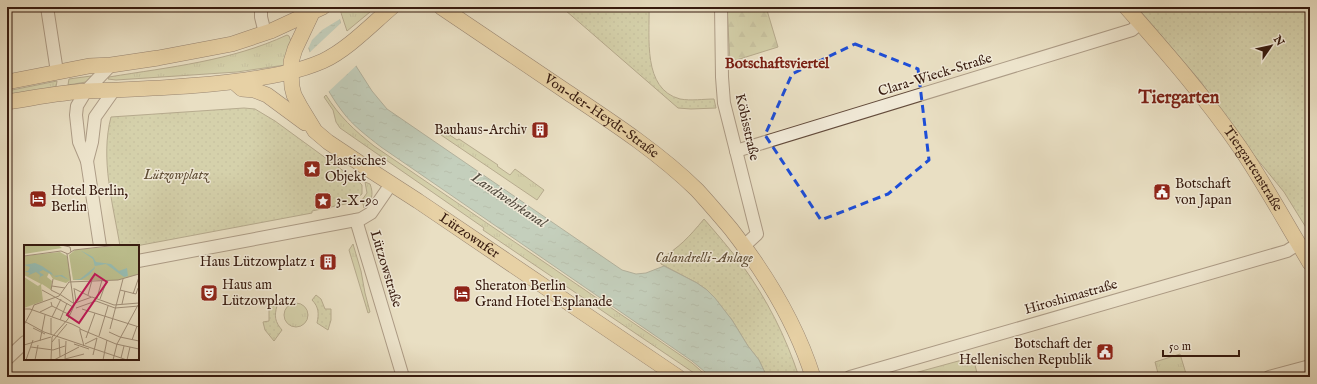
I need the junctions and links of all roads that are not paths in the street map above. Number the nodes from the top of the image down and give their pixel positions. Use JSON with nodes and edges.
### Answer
{"nodes":[{"id":1,"x":47,"y":7,"type":"edge"},
{"id":2,"x":261,"y":7,"type":"edge"},
{"id":3,"x":392,"y":7,"type":"edge"},
{"id":4,"x":441,"y":7,"type":"edge"},
{"id":5,"x":721,"y":7,"type":"edge"},
{"id":6,"x":1126,"y":7,"type":"edge"},
{"id":7,"x":317,"y":10,"type":"edge"},
{"id":8,"x":1140,"y":22,"type":"junction"},
{"id":9,"x":265,"y":33,"type":"junction"},
{"id":10,"x":111,"y":65,"type":"junction"},
{"id":11,"x":57,"y":72,"type":"junction"},
{"id":12,"x":291,"y":72,"type":"junction"},
{"id":13,"x":7,"y":82,"type":"edge"},
{"id":14,"x":234,"y":82,"type":"junction"},
{"id":15,"x":114,"y":90,"type":"junction"},
{"id":16,"x":86,"y":91,"type":"junction"},
{"id":17,"x":7,"y":102,"type":"edge"},
{"id":18,"x":315,"y":131,"type":"junction"},
{"id":19,"x":736,"y":151,"type":"junction"},
{"id":20,"x":87,"y":161,"type":"junction"},
{"id":21,"x":391,"y":184,"type":"junction"},
{"id":22,"x":356,"y":220,"type":"junction"},
{"id":23,"x":1298,"y":244,"type":"junction"},
{"id":24,"x":100,"y":245,"type":"edge"},
{"id":25,"x":744,"y":246,"type":"junction"},
{"id":26,"x":139,"y":261,"type":"edge"},
{"id":27,"x":1310,"y":264,"type":"edge"},
{"id":28,"x":24,"y":343,"type":"edge"},
{"id":29,"x":7,"y":359,"type":"edge"},
{"id":30,"x":1310,"y":366,"type":"edge"},
{"id":31,"x":403,"y":377,"type":"edge"},
{"id":32,"x":678,"y":377,"type":"edge"},
{"id":33,"x":813,"y":377,"type":"edge"},
{"id":34,"x":850,"y":377,"type":"edge"},
{"id":35,"x":1269,"y":377,"type":"edge"}],
"edges":[{"from":1,"to":11,"type":"street"},
{"from":2,"to":9,"type":"street"},
{"from":3,"to":12,"type":"main road"},
{"from":4,"to":25,"type":"main road","name":"Von-der-Heydt-Straße"},
{"from":5,"to":19,"type":"street","name":"Köbisstraße"},
{"from":6,"to":8,"type":"main road","name":"Tiergartenstraße"},
{"from":7,"to":9,"type":"main road"},
{"from":7,"to":12,"type":"main road","name":"Lützowufer"},
{"from":8,"to":19,"type":"street","name":"Clara-Wieck-Straße"},
{"from":8,"to":23,"type":"main road","name":"Tiergartenstraße"},
{"from":9,"to":10,"type":"main road"},
{"from":10,"to":11,"type":"main road"},
{"from":10,"to":16,"type":"street"},
{"from":11,"to":13,"type":"main road"},
{"from":12,"to":14,"type":"main road"},
{"from":12,"to":18,"type":"main road","name":"Lützowufer"},
{"from":14,"to":15,"type":"main road"},
{"from":14,"to":18,"type":"main road"},
{"from":15,"to":16,"type":"main road"},
{"from":15,"to":20,"type":"street"},
{"from":16,"to":17,"type":"main road"},
{"from":16,"to":20,"type":"street"},
{"from":18,"to":21,"type":"main road","name":"Lützowufer"},
{"from":19,"to":25,"type":"street","name":"Köbisstraße"},
{"from":20,"to":24,"type":"street"},
{"from":21,"to":22,"type":"street","name":"Lützowstraße"},
{"from":21,"to":32,"type":"main road","name":"Lützowufer"},
{"from":22,"to":26,"type":"street"},
{"from":22,"to":31,"type":"street","name":"Lützowstraße"},
{"from":23,"to":27,"type":"main road","name":"Tiergartenstraße"},
{"from":23,"to":34,"type":"street","name":"Hiroshimastraße"},
{"from":25,"to":33,"type":"main road","name":"Von-der-Heydt-Straße"},
{"from":28,"to":29,"type":"street"},
{"from":30,"to":35,"type":"street"}]}
